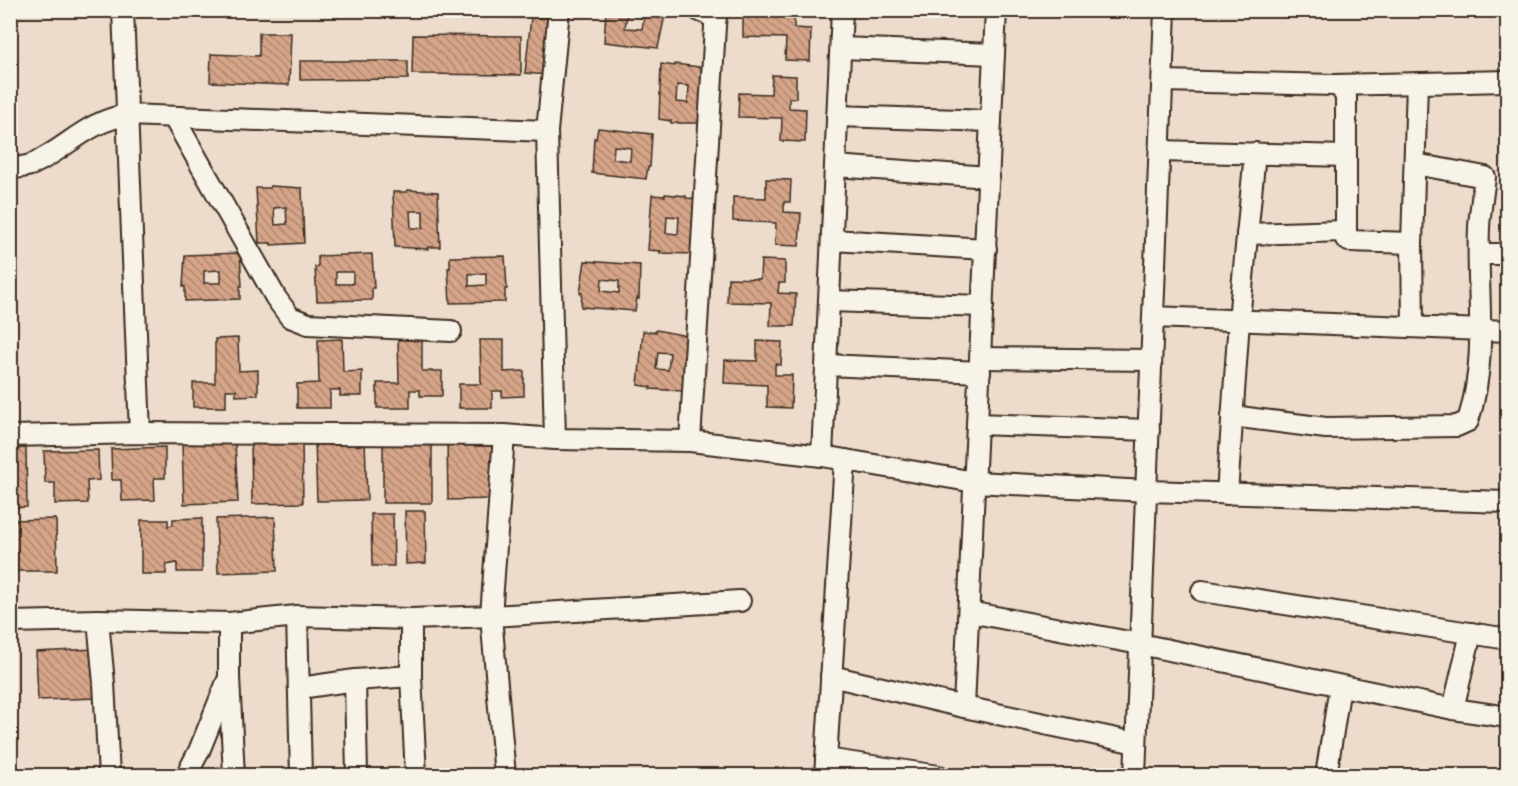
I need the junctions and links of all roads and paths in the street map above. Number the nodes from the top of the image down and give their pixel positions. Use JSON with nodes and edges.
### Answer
{"nodes":[{"id":1,"x":123,"y":10,"type":"edge"},
{"id":2,"x":559,"y":10,"type":"edge"},
{"id":3,"x":842,"y":10,"type":"edge"},
{"id":4,"x":996,"y":10,"type":"edge"},
{"id":5,"x":1165,"y":10,"type":"edge"},
{"id":6,"x":710,"y":13,"type":"edge"},
{"id":7,"x":841,"y":48,"type":"junction"},
{"id":8,"x":994,"y":54,"type":"junction"},
{"id":9,"x":1163,"y":81,"type":"junction"},
{"id":10,"x":1508,"y":81,"type":"edge"},
{"id":11,"x":1417,"y":84,"type":"junction"},
{"id":12,"x":1335,"y":85,"type":"junction"},
{"id":13,"x":128,"y":115,"type":"junction"},
{"id":14,"x":837,"y":116,"type":"junction"},
{"id":15,"x":174,"y":118,"type":"junction"},
{"id":16,"x":991,"y":121,"type":"junction"},
{"id":17,"x":547,"y":130,"type":"junction"},
{"id":18,"x":1160,"y":151,"type":"junction"},
{"id":19,"x":1255,"y":153,"type":"junction"},
{"id":20,"x":1345,"y":156,"type":"junction"},
{"id":21,"x":1415,"y":164,"type":"junction"},
{"id":22,"x":835,"y":166,"type":"junction"},
{"id":23,"x":10,"y":168,"type":"edge"},
{"id":24,"x":989,"y":177,"type":"junction"},
{"id":25,"x":1345,"y":231,"type":"junction"},
{"id":26,"x":1247,"y":234,"type":"junction"},
{"id":27,"x":832,"y":240,"type":"junction"},
{"id":28,"x":1412,"y":243,"type":"junction"},
{"id":29,"x":986,"y":249,"type":"junction"},
{"id":30,"x":1480,"y":254,"type":"junction"},
{"id":31,"x":1508,"y":254,"type":"edge"},
{"id":32,"x":829,"y":301,"type":"junction"},
{"id":33,"x":983,"y":306,"type":"junction"},
{"id":34,"x":1154,"y":317,"type":"junction"},
{"id":35,"x":1239,"y":320,"type":"junction"},
{"id":36,"x":1413,"y":327,"type":"junction"},
{"id":37,"x":1481,"y":330,"type":"junction"},
{"id":38,"x":1508,"y":331,"type":"edge"},
{"id":39,"x":451,"y":332,"type":"dead end"},
{"id":40,"x":1152,"y":360,"type":"junction"},
{"id":41,"x":827,"y":365,"type":"junction"},
{"id":42,"x":981,"y":365,"type":"junction"},
{"id":43,"x":1232,"y":416,"type":"junction"},
{"id":44,"x":978,"y":424,"type":"junction"},
{"id":45,"x":1149,"y":430,"type":"junction"},
{"id":46,"x":140,"y":433,"type":"junction"},
{"id":47,"x":504,"y":435,"type":"junction"},
{"id":48,"x":10,"y":436,"type":"edge"},
{"id":49,"x":555,"y":439,"type":"junction"},
{"id":50,"x":690,"y":441,"type":"junction"},
{"id":51,"x":822,"y":456,"type":"junction"},
{"id":52,"x":845,"y":460,"type":"junction"},
{"id":53,"x":975,"y":482,"type":"junction"},
{"id":54,"x":1147,"y":491,"type":"junction"},
{"id":55,"x":1227,"y":494,"type":"junction"},
{"id":56,"x":1508,"y":502,"type":"edge"},
{"id":57,"x":1202,"y":591,"type":"dead end"},
{"id":58,"x":740,"y":601,"type":"dead end"},
{"id":59,"x":969,"y":612,"type":"junction"},
{"id":60,"x":297,"y":616,"type":"junction"},
{"id":61,"x":491,"y":616,"type":"junction"},
{"id":62,"x":411,"y":619,"type":"junction"},
{"id":63,"x":98,"y":620,"type":"junction"},
{"id":64,"x":10,"y":622,"type":"edge"},
{"id":65,"x":229,"y":623,"type":"junction"},
{"id":66,"x":1471,"y":633,"type":"junction"},
{"id":67,"x":1508,"y":639,"type":"edge"},
{"id":68,"x":1140,"y":644,"type":"junction"},
{"id":69,"x":411,"y":676,"type":"junction"},
{"id":70,"x":831,"y":676,"type":"junction"},
{"id":71,"x":229,"y":677,"type":"junction"},
{"id":72,"x":355,"y":681,"type":"junction"},
{"id":73,"x":1340,"y":686,"type":"junction"},
{"id":74,"x":300,"y":688,"type":"junction"},
{"id":75,"x":964,"y":707,"type":"junction"},
{"id":76,"x":1453,"y":709,"type":"junction"},
{"id":77,"x":1508,"y":717,"type":"edge"},
{"id":78,"x":1136,"y":743,"type":"junction"},
{"id":79,"x":825,"y":767,"type":"edge"},
{"id":80,"x":109,"y":776,"type":"edge"},
{"id":81,"x":186,"y":776,"type":"edge"},
{"id":82,"x":234,"y":776,"type":"edge"},
{"id":83,"x":301,"y":776,"type":"edge"},
{"id":84,"x":357,"y":776,"type":"edge"},
{"id":85,"x":416,"y":776,"type":"edge"},
{"id":86,"x":506,"y":776,"type":"edge"},
{"id":87,"x":939,"y":776,"type":"edge"},
{"id":88,"x":1135,"y":776,"type":"edge"},
{"id":89,"x":1326,"y":776,"type":"edge"}],
"edges":[{"from":1,"to":13,"type":"street"},
{"from":2,"to":17,"type":"street"},
{"from":3,"to":7,"type":"street"},
{"from":4,"to":8,"type":"street"},
{"from":5,"to":9,"type":"street"},
{"from":6,"to":50,"type":"street"},
{"from":7,"to":8,"type":"street"},
{"from":7,"to":14,"type":"street"},
{"from":8,"to":16,"type":"street"},
{"from":9,"to":12,"type":"street"},
{"from":9,"to":18,"type":"street"},
{"from":10,"to":11,"type":"street"},
{"from":11,"to":12,"type":"street"},
{"from":11,"to":21,"type":"street"},
{"from":12,"to":20,"type":"street"},
{"from":13,"to":15,"type":"street"},
{"from":13,"to":23,"type":"street"},
{"from":13,"to":46,"type":"street"},
{"from":14,"to":16,"type":"street"},
{"from":14,"to":22,"type":"street"},
{"from":15,"to":17,"type":"street"},
{"from":15,"to":39,"type":"street"},
{"from":16,"to":24,"type":"street"},
{"from":17,"to":49,"type":"street"},
{"from":18,"to":19,"type":"street"},
{"from":18,"to":34,"type":"street"},
{"from":19,"to":20,"type":"street"},
{"from":19,"to":26,"type":"street"},
{"from":20,"to":25,"type":"street"},
{"from":21,"to":28,"type":"street"},
{"from":21,"to":30,"type":"street"},
{"from":22,"to":24,"type":"street"},
{"from":22,"to":27,"type":"street"},
{"from":24,"to":29,"type":"street"},
{"from":25,"to":26,"type":"street"},
{"from":25,"to":28,"type":"street"},
{"from":26,"to":35,"type":"street"},
{"from":27,"to":29,"type":"street"},
{"from":27,"to":32,"type":"street"},
{"from":28,"to":36,"type":"street"},
{"from":29,"to":33,"type":"street"},
{"from":30,"to":31,"type":"street"},
{"from":30,"to":37,"type":"street"},
{"from":32,"to":33,"type":"street"},
{"from":32,"to":41,"type":"street"},
{"from":33,"to":42,"type":"street"},
{"from":34,"to":35,"type":"street"},
{"from":34,"to":40,"type":"street"},
{"from":35,"to":36,"type":"street"},
{"from":35,"to":43,"type":"street"},
{"from":36,"to":37,"type":"street"},
{"from":37,"to":38,"type":"street"},
{"from":37,"to":43,"type":"street"},
{"from":40,"to":42,"type":"street"},
{"from":40,"to":45,"type":"street"},
{"from":41,"to":42,"type":"street"},
{"from":41,"to":51,"type":"street"},
{"from":42,"to":44,"type":"street"},
{"from":43,"to":55,"type":"street"},
{"from":44,"to":45,"type":"street"},
{"from":44,"to":53,"type":"street"},
{"from":45,"to":54,"type":"street"},
{"from":46,"to":47,"type":"street"},
{"from":46,"to":48,"type":"street"},
{"from":47,"to":49,"type":"street"},
{"from":47,"to":61,"type":"street"},
{"from":49,"to":50,"type":"street"},
{"from":50,"to":51,"type":"street"},
{"from":51,"to":52,"type":"street"},
{"from":52,"to":53,"type":"street"},
{"from":52,"to":70,"type":"street"},
{"from":53,"to":54,"type":"street"},
{"from":53,"to":59,"type":"street"},
{"from":54,"to":55,"type":"street"},
{"from":54,"to":68,"type":"street"},
{"from":55,"to":56,"type":"street"},
{"from":57,"to":66,"type":"street"},
{"from":58,"to":61,"type":"street"},
{"from":59,"to":68,"type":"street"},
{"from":59,"to":75,"type":"street"},
{"from":60,"to":62,"type":"street"},
{"from":60,"to":65,"type":"street"},
{"from":60,"to":74,"type":"street"},
{"from":61,"to":62,"type":"street"},
{"from":61,"to":86,"type":"street"},
{"from":62,"to":69,"type":"street"},
{"from":63,"to":64,"type":"street"},
{"from":63,"to":65,"type":"street"},
{"from":63,"to":80,"type":"street"},
{"from":65,"to":71,"type":"street"},
{"from":66,"to":67,"type":"street"},
{"from":66,"to":76,"type":"street"},
{"from":68,"to":73,"type":"street"},
{"from":68,"to":78,"type":"street"},
{"from":69,"to":72,"type":"street"},
{"from":69,"to":85,"type":"street"},
{"from":70,"to":75,"type":"street"},
{"from":70,"to":79,"type":"street"},
{"from":71,"to":81,"type":"street"},
{"from":71,"to":82,"type":"street"},
{"from":72,"to":74,"type":"street"},
{"from":72,"to":84,"type":"street"},
{"from":73,"to":76,"type":"street"},
{"from":73,"to":89,"type":"street"},
{"from":74,"to":83,"type":"street"},
{"from":75,"to":78,"type":"street"},
{"from":76,"to":77,"type":"street"},
{"from":78,"to":88,"type":"street"},
{"from":79,"to":87,"type":"street"}]}
